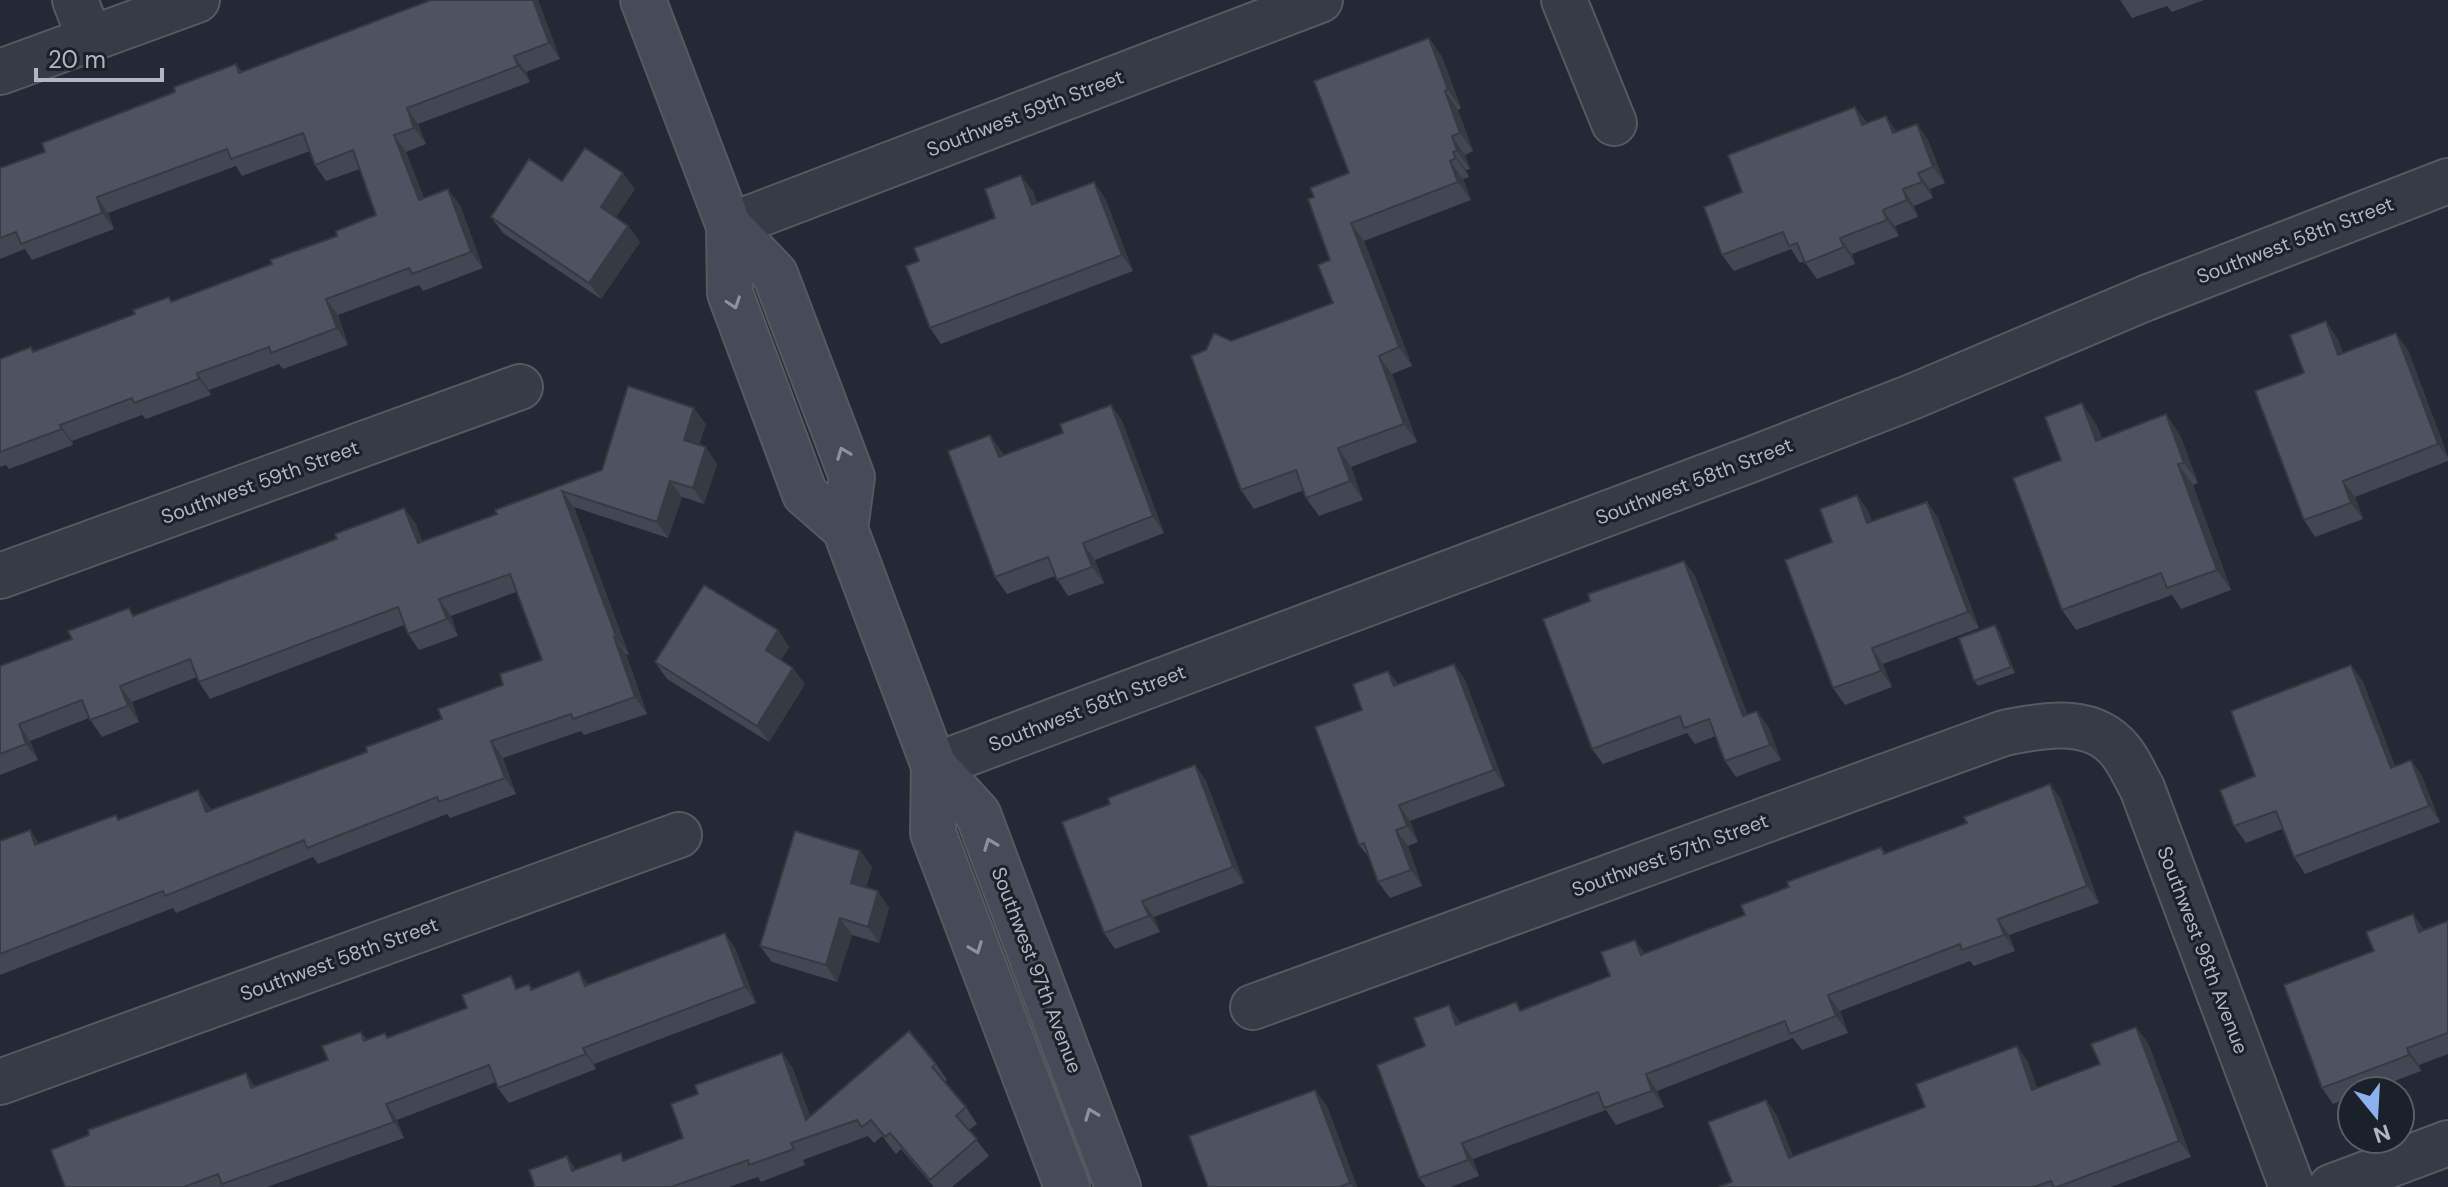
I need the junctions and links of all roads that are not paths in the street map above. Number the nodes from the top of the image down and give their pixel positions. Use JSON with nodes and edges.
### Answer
{"nodes":[{"id":1,"x":197,"y":0,"type":"edge"},
{"id":2,"x":643,"y":0,"type":"edge"},
{"id":3,"x":1320,"y":0,"type":"edge"},
{"id":4,"x":1564,"y":0,"type":"edge"},
{"id":5,"x":82,"y":20,"type":"edge"},
{"id":6,"x":0,"y":72,"type":"edge"},
{"id":7,"x":1614,"y":123,"type":"dead end"},
{"id":8,"x":2448,"y":181,"type":"edge"},
{"id":9,"x":729,"y":226,"type":"junction"},
{"id":10,"x":520,"y":387,"type":"dead end"},
{"id":11,"x":0,"y":576,"type":"edge"},
{"id":12,"x":2091,"y":730,"type":"joint"},
{"id":13,"x":934,"y":766,"type":"junction"},
{"id":14,"x":679,"y":835,"type":"dead end"},
{"id":15,"x":1253,"y":1007,"type":"dead end"},
{"id":16,"x":0,"y":1082,"type":"edge"},
{"id":17,"x":2448,"y":1143,"type":"edge"},
{"id":18,"x":1067,"y":1187,"type":"edge"},
{"id":19,"x":1118,"y":1187,"type":"edge"},
{"id":20,"x":2292,"y":1187,"type":"edge"},
{"id":21,"x":2331,"y":1187,"type":"edge"}],
"edges":[{"from":1,"to":5,"type":"street"},
{"from":2,"to":9,"type":"street","name":"Southwest 97th Avenue"},
{"from":3,"to":9,"type":"street","name":"Southwest 59th Street"},
{"from":4,"to":7,"type":"street"},
{"from":5,"to":6,"type":"street"},
{"from":8,"to":13,"type":"street","name":"Southwest 58th Street"},
{"from":9,"to":13,"type":"street","name":"Southwest 97th Avenue"},
{"from":10,"to":11,"type":"street","name":"Southwest 59th Street"},
{"from":12,"to":15,"type":"street","name":"Southwest 57th Street"},
{"from":12,"to":20,"type":"street","name":"Southwest 98th Avenue"},
{"from":13,"to":18,"type":"street","name":"Southwest 97th Avenue","one_way":true},
{"from":19,"to":13,"type":"street","name":"Southwest 97th Avenue","one_way":true},
{"from":14,"to":16,"type":"street","name":"Southwest 58th Street"},
{"from":17,"to":21,"type":"street"}]}
